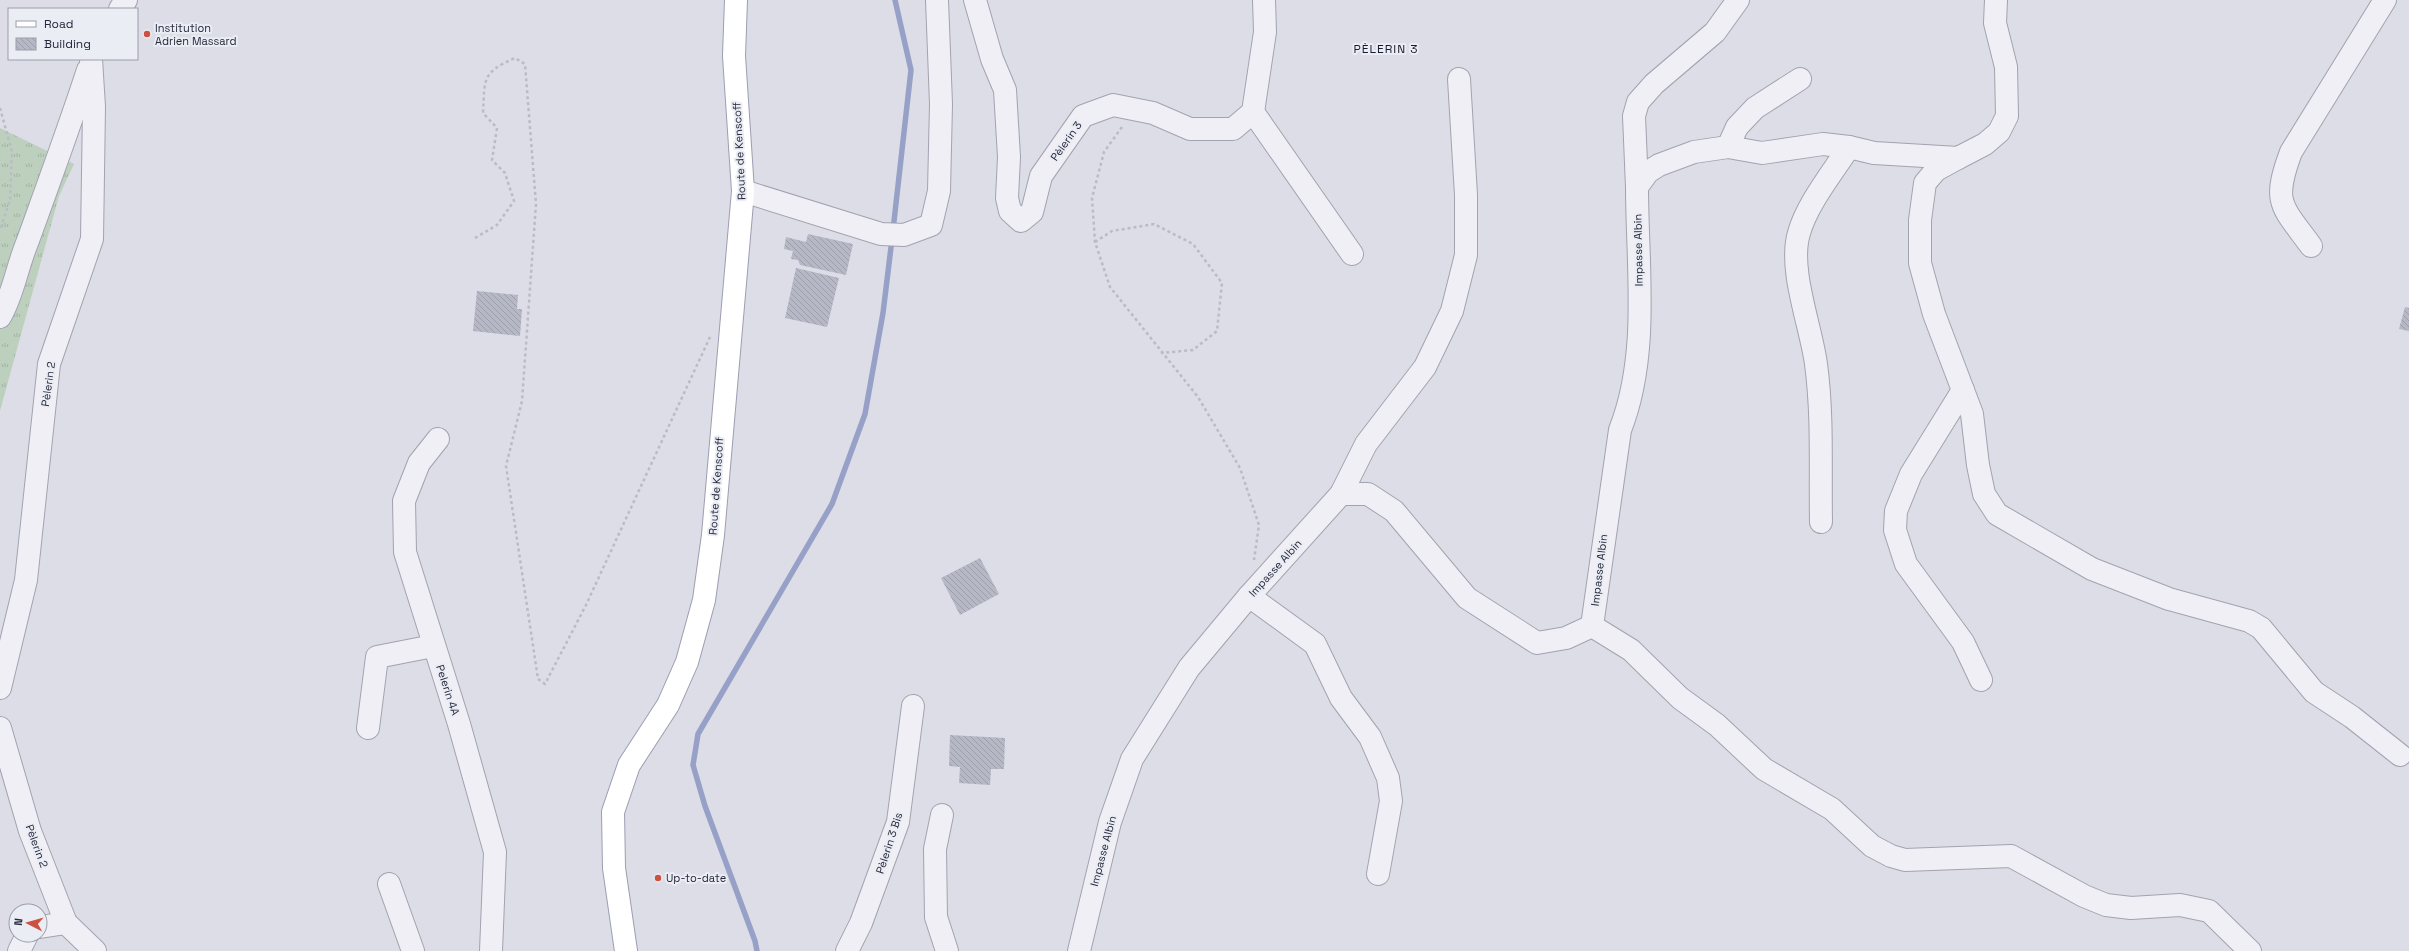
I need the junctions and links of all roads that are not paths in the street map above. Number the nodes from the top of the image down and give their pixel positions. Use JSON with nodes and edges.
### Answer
{"nodes":[{"id":1,"x":736,"y":0,"type":"edge"},
{"id":2,"x":937,"y":0,"type":"edge"},
{"id":3,"x":975,"y":0,"type":"edge"},
{"id":4,"x":1264,"y":0,"type":"edge"},
{"id":5,"x":1738,"y":0,"type":"edge"},
{"id":6,"x":1996,"y":0,"type":"edge"},
{"id":7,"x":2385,"y":0,"type":"edge"},
{"id":8,"x":91,"y":60,"type":"edge"},
{"id":9,"x":91,"y":60,"type":"edge"},
{"id":10,"x":1459,"y":79,"type":"dead end"},
{"id":11,"x":1800,"y":79,"type":"dead end"},
{"id":12,"x":1253,"y":112,"type":"junction"},
{"id":13,"x":1728,"y":147,"type":"junction"},
{"id":14,"x":1849,"y":147,"type":"junction"},
{"id":15,"x":1958,"y":158,"type":"junction"},
{"id":16,"x":1637,"y":187,"type":"junction"},
{"id":17,"x":743,"y":191,"type":"junction"},
{"id":18,"x":2311,"y":246,"type":"dead end"},
{"id":19,"x":1352,"y":254,"type":"dead end"},
{"id":20,"x":0,"y":317,"type":"edge"},
{"id":21,"x":1963,"y":390,"type":"junction"},
{"id":22,"x":438,"y":439,"type":"dead end"},
{"id":23,"x":1341,"y":494,"type":"junction"},
{"id":24,"x":1821,"y":522,"type":"dead end"},
{"id":25,"x":1249,"y":596,"type":"junction"},
{"id":26,"x":1592,"y":626,"type":"junction"},
{"id":27,"x":434,"y":646,"type":"junction"},
{"id":28,"x":1981,"y":680,"type":"dead end"},
{"id":29,"x":0,"y":688,"type":"edge"},
{"id":30,"x":913,"y":706,"type":"dead end"},
{"id":31,"x":0,"y":728,"type":"edge"},
{"id":32,"x":368,"y":728,"type":"dead end"},
{"id":33,"x":2400,"y":754,"type":"dead end"},
{"id":34,"x":942,"y":815,"type":"dead end"},
{"id":35,"x":1378,"y":874,"type":"dead end"},
{"id":36,"x":389,"y":884,"type":"dead end"},
{"id":37,"x":66,"y":923,"type":"junction"},
{"id":38,"x":48,"y":926,"type":"edge"},
{"id":39,"x":95,"y":951,"type":"edge"},
{"id":40,"x":413,"y":951,"type":"edge"},
{"id":41,"x":491,"y":951,"type":"edge"},
{"id":42,"x":626,"y":951,"type":"edge"},
{"id":43,"x":847,"y":951,"type":"edge"},
{"id":44,"x":947,"y":951,"type":"edge"},
{"id":45,"x":1079,"y":951,"type":"edge"},
{"id":46,"x":2250,"y":951,"type":"edge"}],
"edges":[{"from":1,"to":17,"type":"main road","name":"Route de Kenscoff"},
{"from":2,"to":17,"type":"street"},
{"from":3,"to":12,"type":"street","name":"Pèlerin 3"},
{"from":4,"to":12,"type":"street"},
{"from":5,"to":16,"type":"street","name":"Impasse Albin"},
{"from":6,"to":15,"type":"street"},
{"from":7,"to":18,"type":"street"},
{"from":8,"to":20,"type":"street","name":"Pèlerin 2"},
{"from":9,"to":29,"type":"street","name":"Pèlerin 2"},
{"from":10,"to":23,"type":"street","name":"Impasse Albin"},
{"from":11,"to":13,"type":"street"},
{"from":12,"to":19,"type":"street"},
{"from":13,"to":14,"type":"street"},
{"from":13,"to":16,"type":"street"},
{"from":14,"to":15,"type":"street"},
{"from":14,"to":24,"type":"street"},
{"from":15,"to":21,"type":"street"},
{"from":16,"to":26,"type":"street","name":"Impasse Albin"},
{"from":17,"to":42,"type":"main road","name":"Route de Kenscoff"},
{"from":21,"to":28,"type":"street"},
{"from":21,"to":33,"type":"street"},
{"from":22,"to":27,"type":"street","name":"Pelerin 4A"},
{"from":23,"to":25,"type":"street","name":"Impasse Albin"},
{"from":23,"to":26,"type":"street"},
{"from":25,"to":35,"type":"street"},
{"from":25,"to":45,"type":"street","name":"Impasse Albin"},
{"from":26,"to":46,"type":"street"},
{"from":27,"to":32,"type":"street"},
{"from":27,"to":41,"type":"street","name":"Pelerin 4A"},
{"from":30,"to":43,"type":"street","name":"Pèlerin 3 Bis"},
{"from":31,"to":37,"type":"street","name":"Pèlerin 2"},
{"from":34,"to":44,"type":"street"},
{"from":36,"to":40,"type":"street"},
{"from":37,"to":38,"type":"street"},
{"from":37,"to":39,"type":"street","name":"Pèlerin 2"}]}
